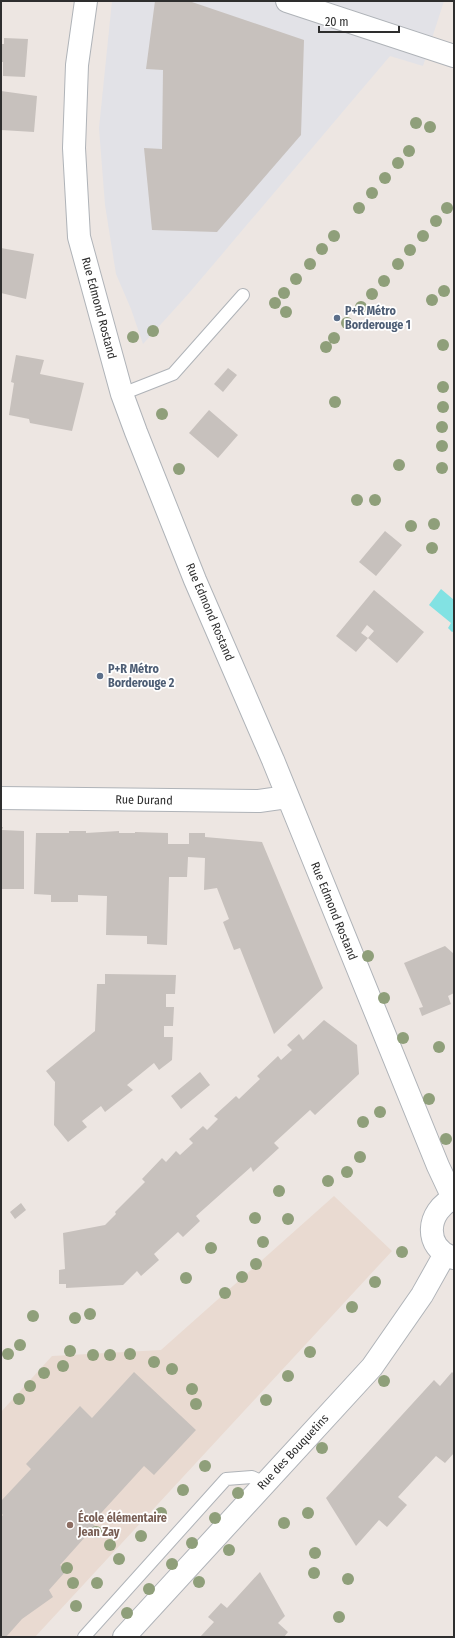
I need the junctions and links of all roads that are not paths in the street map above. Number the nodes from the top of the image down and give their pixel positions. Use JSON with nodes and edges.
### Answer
{"nodes":[{"id":1,"x":86,"y":1,"type":"edge"},
{"id":2,"x":287,"y":1,"type":"edge"},
{"id":3,"x":454,"y":56,"type":"edge"},
{"id":4,"x":243,"y":296,"type":"dead end"},
{"id":5,"x":122,"y":394,"type":"junction"},
{"id":6,"x":287,"y":797,"type":"junction"},
{"id":7,"x":1,"y":798,"type":"edge"},
{"id":8,"x":454,"y":1198,"type":"edge"},
{"id":9,"x":449,"y":1256,"type":"edge"},
{"id":10,"x":265,"y":1483,"type":"junction"},
{"id":11,"x":84,"y":1637,"type":"edge"},
{"id":12,"x":124,"y":1637,"type":"edge"}],
"edges":[{"from":1,"to":5,"type":"street","name":"Rue Edmond Rostand"},
{"from":2,"to":3,"type":"street"},
{"from":4,"to":5,"type":"lane"},
{"from":5,"to":6,"type":"street","name":"Rue Edmond Rostand"},
{"from":6,"to":7,"type":"street","name":"Rue Durand"},
{"from":6,"to":8,"type":"street","name":"Rue Edmond Rostand"},
{"from":8,"to":9,"type":"street"},
{"from":9,"to":10,"type":"street","name":"Rue des Bouquetins"},
{"from":10,"to":11,"type":"lane"},
{"from":10,"to":12,"type":"street","name":"Rue des Bouquetins"}]}
